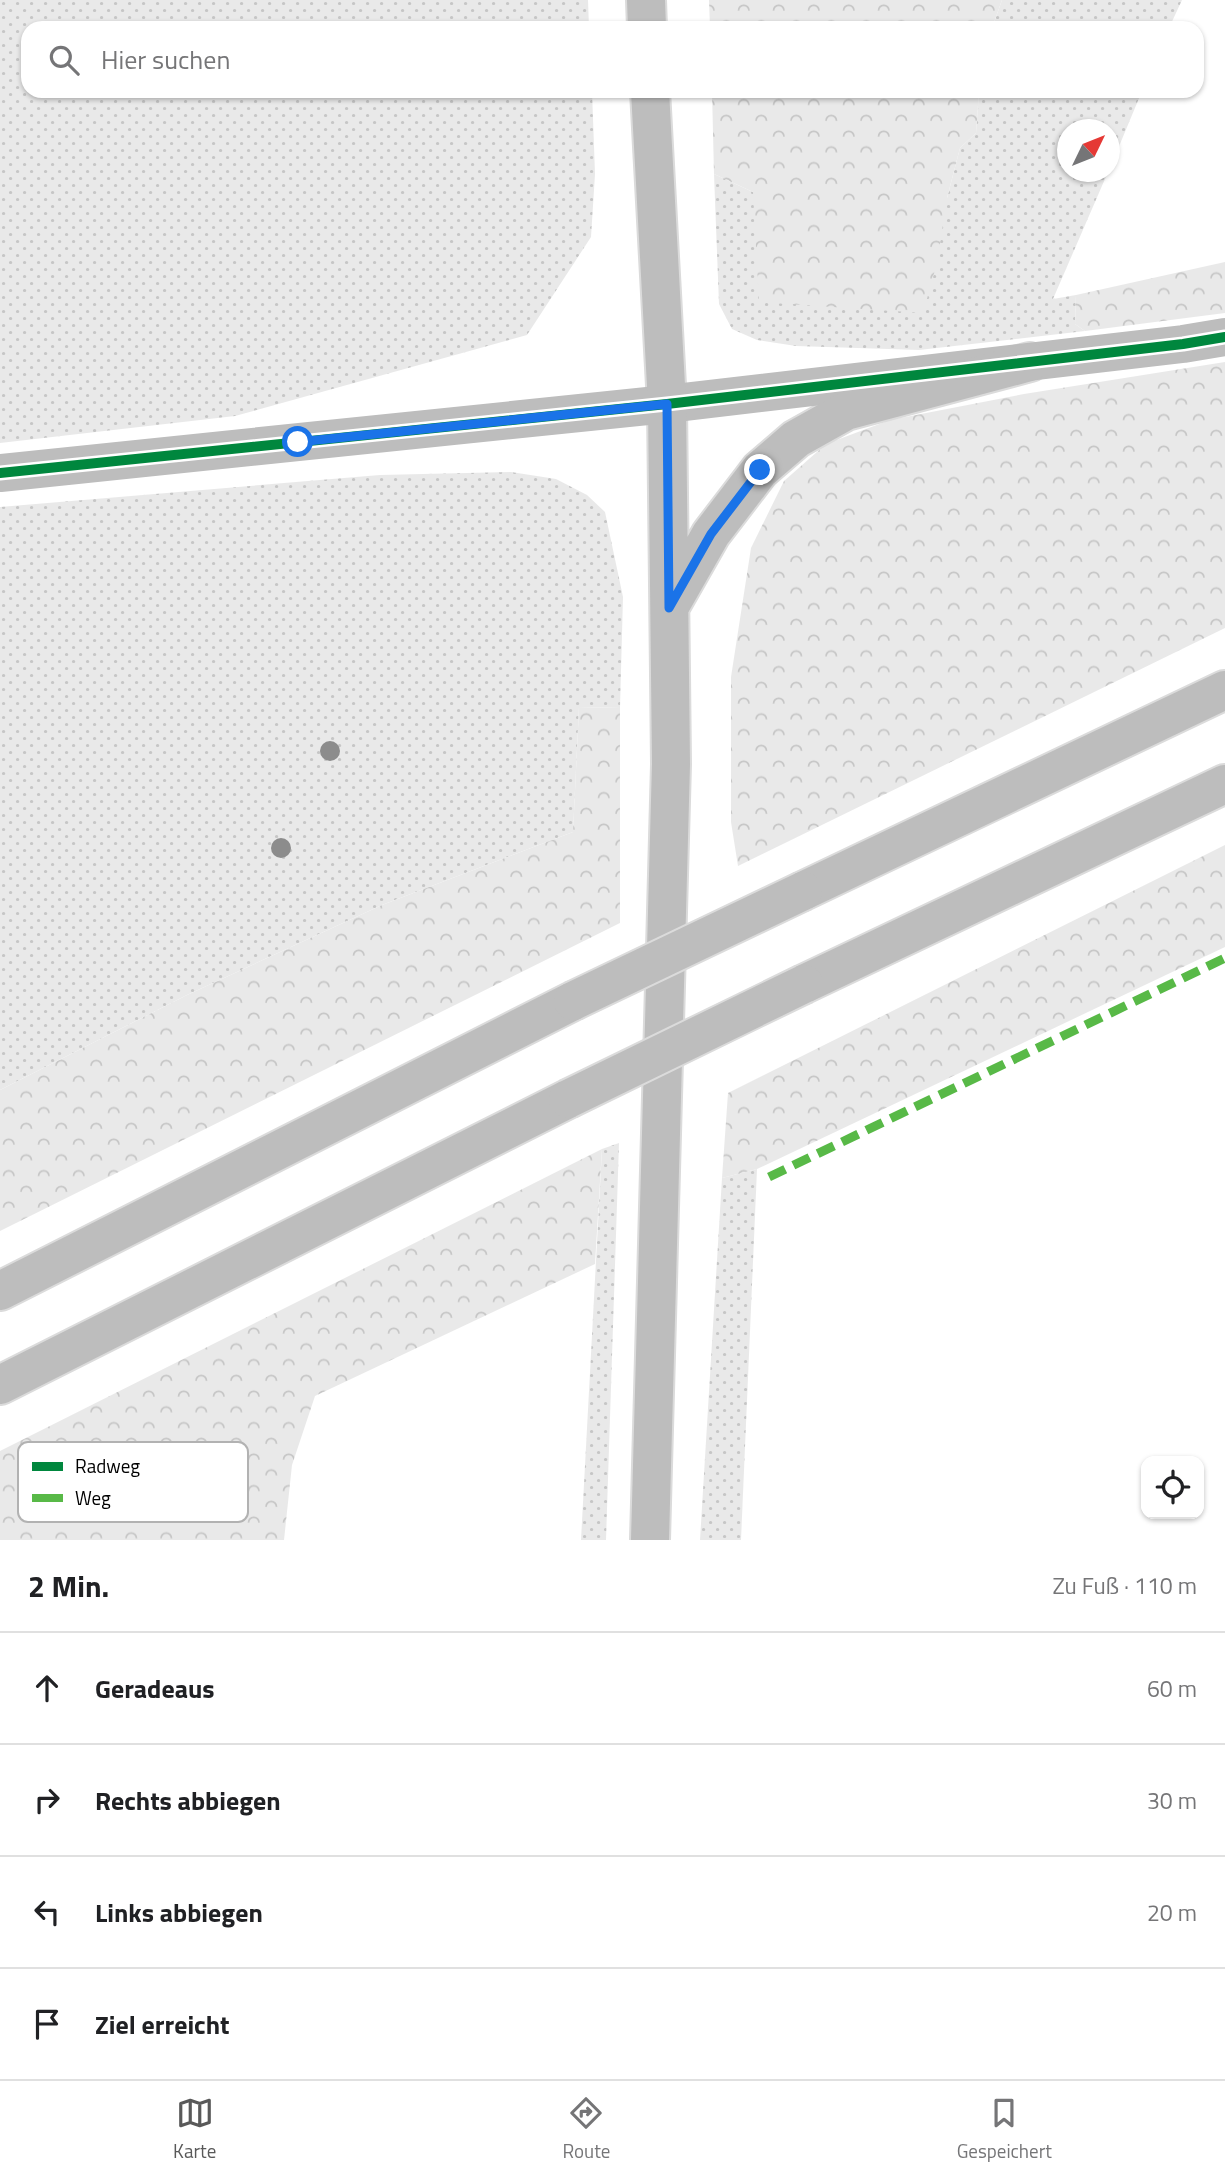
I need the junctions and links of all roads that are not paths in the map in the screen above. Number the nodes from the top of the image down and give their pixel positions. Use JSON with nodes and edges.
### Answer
{"nodes":[{"id":1,"x":646,"y":0,"type":"edge"},
{"id":2,"x":647,"y":21,"type":"edge"},
{"id":3,"x":650,"y":98,"type":"edge"},
{"id":4,"x":1225,"y":337,"type":"edge"},
{"id":5,"x":1030,"y":362,"type":"junction"},
{"id":6,"x":667,"y":404,"type":"junction"},
{"id":7,"x":0,"y":473,"type":"edge"},
{"id":8,"x":669,"y":608,"type":"junction"},
{"id":9,"x":1225,"y":690,"type":"edge"},
{"id":10,"x":1225,"y":784,"type":"edge"},
{"id":11,"x":0,"y":1291,"type":"edge"},
{"id":12,"x":0,"y":1385,"type":"edge"},
{"id":13,"x":650,"y":1540,"type":"edge"}],
"edges":[{"from":1,"to":2,"type":"main road"},
{"from":3,"to":6,"type":"main road"},
{"from":4,"to":5,"type":"main road"},
{"from":5,"to":6,"type":"main road"},
{"from":5,"to":8,"type":"main road"},
{"from":6,"to":7,"type":"main road"},
{"from":6,"to":8,"type":"main road"},
{"from":8,"to":13,"type":"main road"},
{"from":9,"to":11,"type":"main road","bridge":true},
{"from":10,"to":12,"type":"main road","bridge":true}]}
